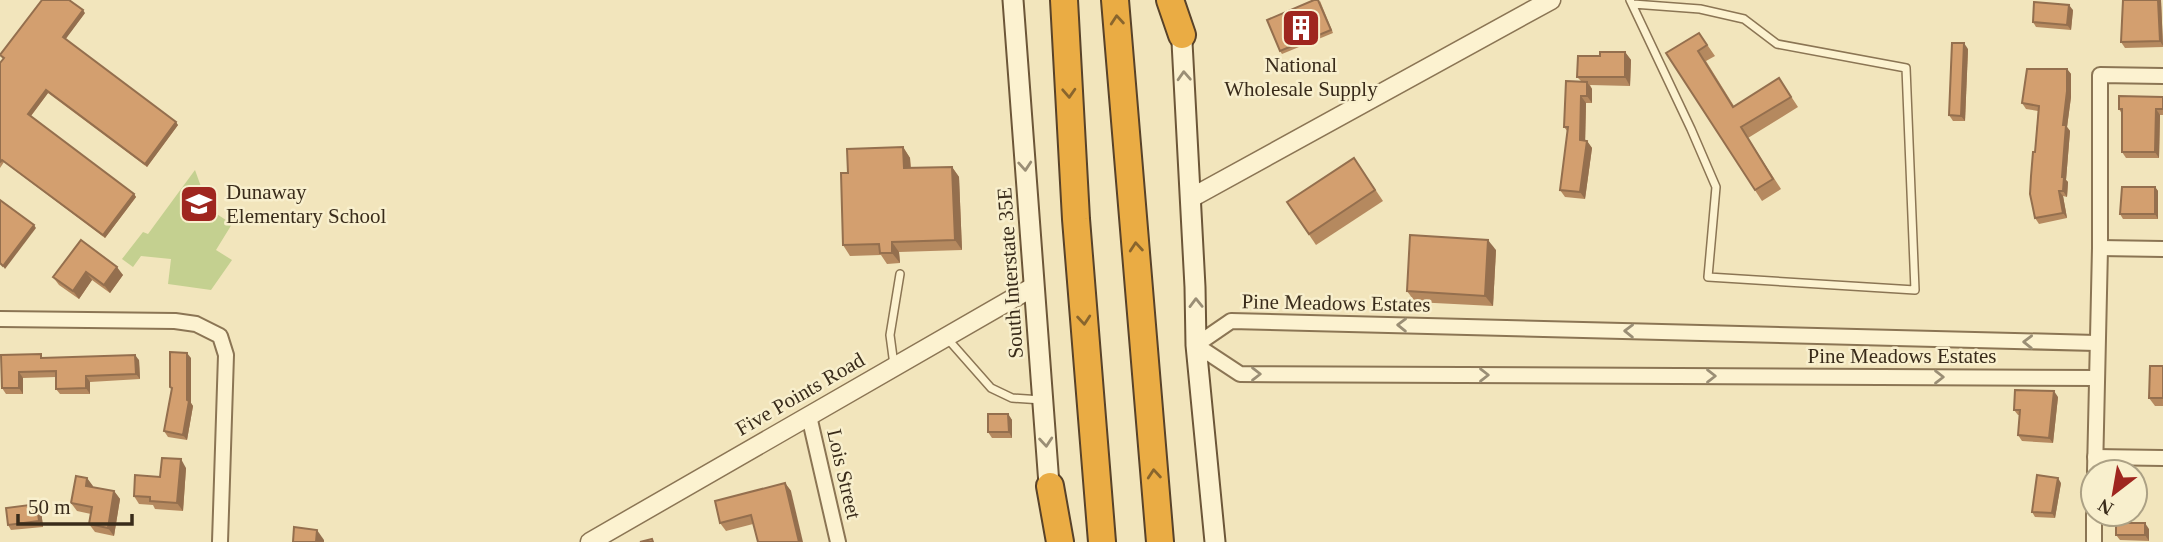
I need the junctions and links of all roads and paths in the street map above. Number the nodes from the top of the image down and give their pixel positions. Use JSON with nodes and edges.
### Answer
{"nodes":[{"id":1,"x":1013,"y":0,"type":"edge"},
{"id":2,"x":1064,"y":0,"type":"edge"},
{"id":3,"x":1115,"y":0,"type":"edge"},
{"id":4,"x":1170,"y":0,"type":"edge"},
{"id":5,"x":1179,"y":0,"type":"edge"},
{"id":6,"x":1551,"y":0,"type":"edge"},
{"id":7,"x":1632,"y":2,"type":"edge"},
{"id":8,"x":1182,"y":35,"type":"junction"},
{"id":9,"x":2163,"y":76,"type":"edge"},
{"id":10,"x":1191,"y":198,"type":"junction"},
{"id":11,"x":2099,"y":248,"type":"junction"},
{"id":12,"x":2163,"y":249,"type":"edge"},
{"id":13,"x":900,"y":274,"type":"dead end"},
{"id":14,"x":1033,"y":287,"type":"junction"},
{"id":15,"x":0,"y":318,"type":"edge"},
{"id":16,"x":946,"y":337,"type":"junction"},
{"id":17,"x":2096,"y":343,"type":"junction"},
{"id":18,"x":1196,"y":345,"type":"junction"},
{"id":19,"x":894,"y":366,"type":"junction"},
{"id":20,"x":2096,"y":378,"type":"junction"},
{"id":21,"x":1042,"y":400,"type":"junction"},
{"id":22,"x":809,"y":416,"type":"junction"},
{"id":23,"x":2095,"y":458,"type":"edge"},
{"id":24,"x":1050,"y":486,"type":"junction"},
{"id":25,"x":220,"y":542,"type":"edge"},
{"id":26,"x":591,"y":542,"type":"edge"},
{"id":27,"x":838,"y":542,"type":"edge"},
{"id":28,"x":1049,"y":542,"type":"edge"},
{"id":29,"x":1060,"y":542,"type":"edge"},
{"id":30,"x":1102,"y":542,"type":"edge"},
{"id":31,"x":1160,"y":542,"type":"edge"},
{"id":32,"x":1215,"y":542,"type":"edge"}],
"edges":[{"from":1,"to":14,"type":"main road","name":"South Interstate 35E","one_way":true},
{"from":2,"to":30,"type":"highway","one_way":true},
{"from":31,"to":3,"type":"highway","one_way":true},
{"from":4,"to":8,"type":"highway"},
{"from":5,"to":8,"type":"main road"},
{"from":6,"to":10,"type":"street"},
{"from":7,"to":7,"type":"lane"},
{"from":10,"to":8,"type":"main road","one_way":true},
{"from":9,"to":11,"type":"street"},
{"from":18,"to":10,"type":"main road","one_way":true},
{"from":11,"to":12,"type":"street"},
{"from":11,"to":17,"type":"street"},
{"from":13,"to":19,"type":"lane"},
{"from":14,"to":16,"type":"street","name":"Five Points Road"},
{"from":14,"to":21,"type":"main road","name":"South Interstate 35E"},
{"from":15,"to":25,"type":"street"},
{"from":16,"to":19,"type":"street","name":"Five Points Road"},
{"from":16,"to":21,"type":"lane"},
{"from":17,"to":18,"type":"street","name":"Pine Meadows Estates","one_way":true},
{"from":17,"to":20,"type":"street"},
{"from":18,"to":20,"type":"street","name":"Pine Meadows Estates","one_way":true},
{"from":18,"to":32,"type":"main road"},
{"from":19,"to":22,"type":"street","name":"Five Points Road"},
{"from":20,"to":23,"type":"street"},
{"from":21,"to":24,"type":"main road","name":"South Interstate 35E","one_way":true},
{"from":22,"to":26,"type":"street","name":"Five Points Road"},
{"from":22,"to":27,"type":"street","name":"Lois Street"},
{"from":24,"to":28,"type":"main road","name":"South Interstate 35E"},
{"from":24,"to":29,"type":"highway"}]}
